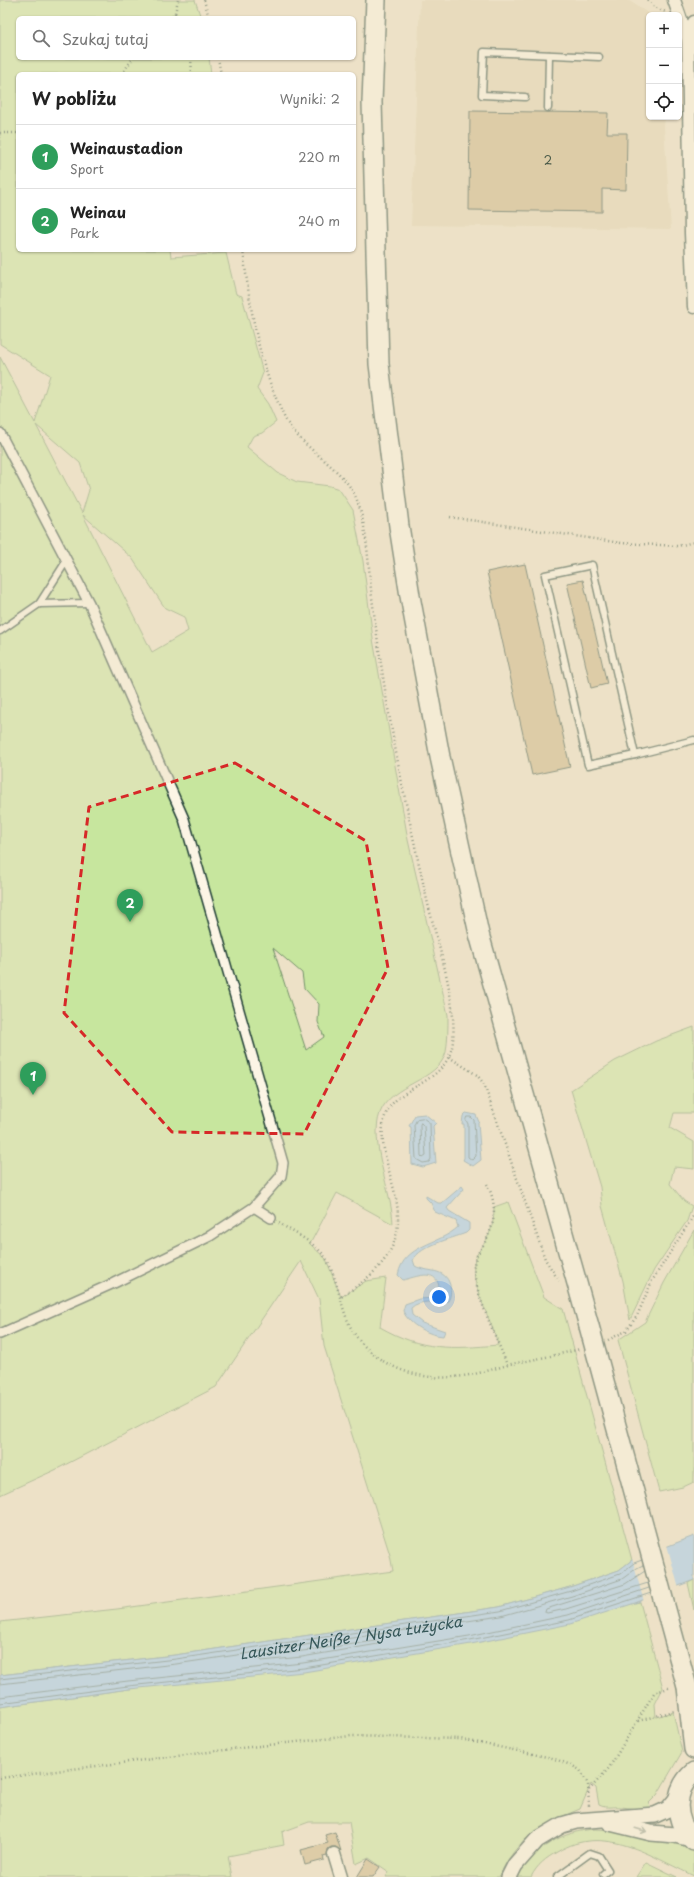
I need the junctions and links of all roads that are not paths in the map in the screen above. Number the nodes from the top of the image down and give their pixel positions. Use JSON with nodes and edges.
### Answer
{"nodes":[{"id":1,"x":376,"y":0,"type":"edge"},
{"id":2,"x":674,"y":0,"type":"edge"},
{"id":3,"x":694,"y":22,"type":"edge"},
{"id":4,"x":688,"y":40,"type":"junction"},
{"id":5,"x":549,"y":55,"type":"junction"},
{"id":6,"x":599,"y":57,"type":"dead end"},
{"id":7,"x":692,"y":67,"type":"edge"},
{"id":8,"x":525,"y":97,"type":"dead end"},
{"id":9,"x":548,"y":108,"type":"dead end"},
{"id":10,"x":694,"y":307,"type":"edge"},
{"id":11,"x":0,"y":433,"type":"edge"},
{"id":12,"x":67,"y":560,"type":"junction"},
{"id":13,"x":89,"y":603,"type":"junction"},
{"id":14,"x":39,"y":604,"type":"junction"},
{"id":15,"x":0,"y":631,"type":"edge"},
{"id":16,"x":694,"y":740,"type":"edge"},
{"id":17,"x":635,"y":755,"type":"junction"},
{"id":18,"x":254,"y":1207,"type":"junction"},
{"id":19,"x":271,"y":1218,"type":"road end"},
{"id":20,"x":0,"y":1334,"type":"edge"},
{"id":21,"x":685,"y":1692,"type":"edge"},
{"id":22,"x":694,"y":1749,"type":"edge"},
{"id":23,"x":693,"y":1770,"type":"edge"},
{"id":24,"x":678,"y":1797,"type":"junction"},
{"id":25,"x":589,"y":1819,"type":"junction"},
{"id":26,"x":693,"y":1840,"type":"edge"},
{"id":27,"x":334,"y":1854,"type":"dead end"},
{"id":28,"x":603,"y":1874,"type":"dead end"},
{"id":29,"x":341,"y":1877,"type":"edge"},
{"id":30,"x":509,"y":1877,"type":"edge"},
{"id":31,"x":557,"y":1877,"type":"edge"}],
"edges":[{"from":1,"to":21,"type":"highway","bridge":true},
{"from":2,"to":4,"type":"street"},
{"from":3,"to":4,"type":"street"},
{"from":4,"to":7,"type":"street"},
{"from":5,"to":6,"type":"lane"},
{"from":5,"to":8,"type":"lane"},
{"from":5,"to":9,"type":"lane"},
{"from":7,"to":10,"type":"street"},
{"from":11,"to":12,"type":"street"},
{"from":12,"to":13,"type":"street"},
{"from":12,"to":14,"type":"lane"},
{"from":13,"to":14,"type":"lane"},
{"from":13,"to":18,"type":"street"},
{"from":14,"to":15,"type":"lane"},
{"from":16,"to":17,"type":"lane"},
{"from":17,"to":17,"type":"lane"},
{"from":18,"to":19,"type":"street"},
{"from":18,"to":20,"type":"street"},
{"from":21,"to":22,"type":"highway"},
{"from":23,"to":24,"type":"highway"},
{"from":24,"to":25,"type":"street"},
{"from":24,"to":26,"type":"highway"},
{"from":25,"to":26,"type":"street","one_way":true},
{"from":25,"to":30,"type":"street"},
{"from":27,"to":29,"type":"street"},
{"from":28,"to":31,"type":"lane"}]}
